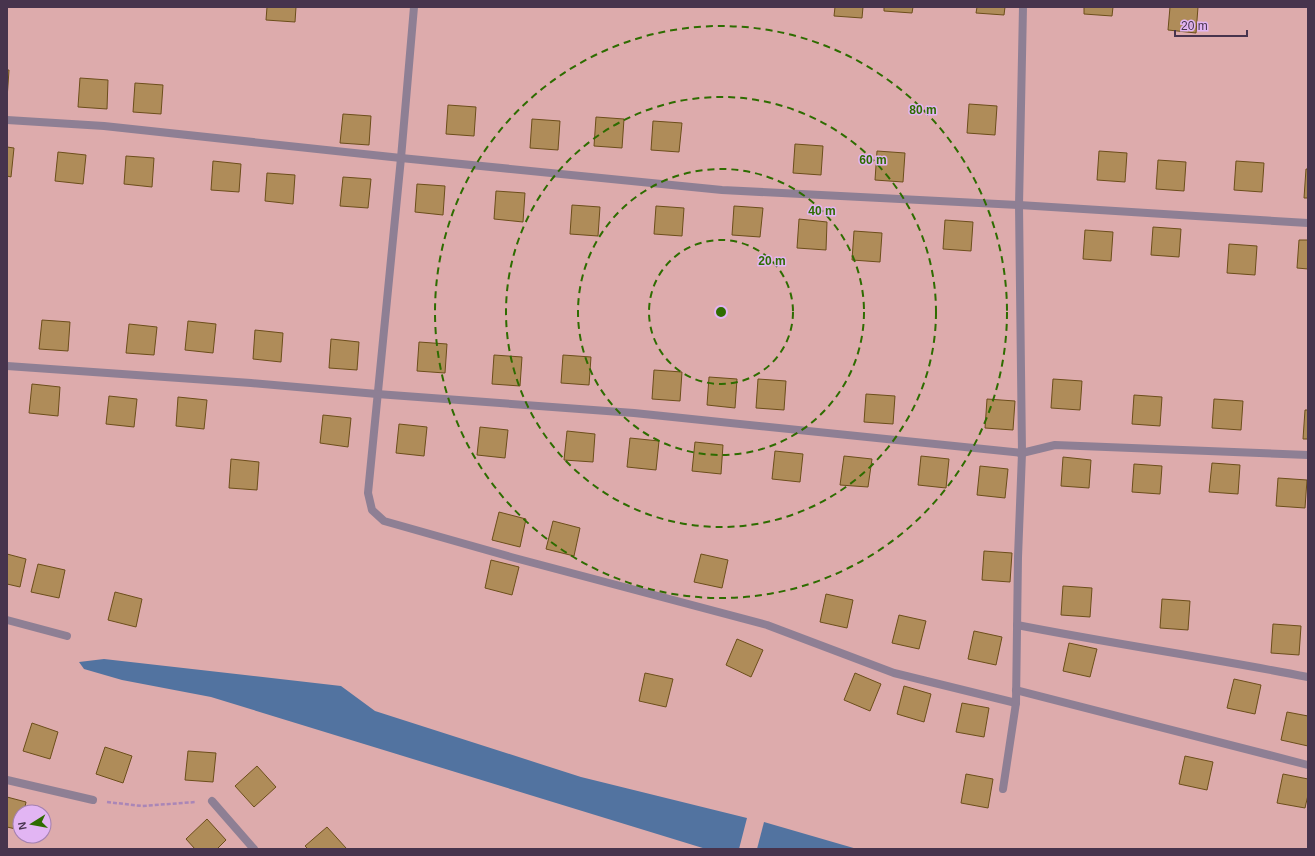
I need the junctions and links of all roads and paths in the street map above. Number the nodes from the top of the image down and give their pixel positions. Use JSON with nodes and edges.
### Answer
{"nodes":[{"id":1,"x":414,"y":7,"type":"edge"},
{"id":2,"x":1023,"y":7,"type":"edge"},
{"id":3,"x":7,"y":120,"type":"edge"},
{"id":4,"x":401,"y":158,"type":"junction"},
{"id":5,"x":1019,"y":205,"type":"junction"},
{"id":6,"x":1308,"y":223,"type":"edge"},
{"id":7,"x":7,"y":366,"type":"edge"},
{"id":8,"x":377,"y":394,"type":"junction"},
{"id":9,"x":1022,"y":453,"type":"junction"},
{"id":10,"x":1308,"y":455,"type":"edge"},
{"id":11,"x":7,"y":620,"type":"edge"},
{"id":12,"x":1017,"y":625,"type":"junction"},
{"id":13,"x":67,"y":636,"type":"dead end"},
{"id":14,"x":1308,"y":677,"type":"edge"},
{"id":15,"x":1016,"y":690,"type":"junction"},
{"id":16,"x":1016,"y":703,"type":"junction"},
{"id":17,"x":1308,"y":765,"type":"edge"},
{"id":18,"x":7,"y":780,"type":"edge"},
{"id":19,"x":1003,"y":789,"type":"dead end"},
{"id":20,"x":93,"y":800,"type":"joint"},
{"id":21,"x":212,"y":801,"type":"joint"},
{"id":22,"x":254,"y":849,"type":"edge"}],
"edges":[{"from":1,"to":4,"type":"lane"},
{"from":2,"to":5,"type":"lane"},
{"from":3,"to":4,"type":"lane"},
{"from":4,"to":5,"type":"lane"},
{"from":4,"to":8,"type":"lane"},
{"from":5,"to":6,"type":"lane"},
{"from":5,"to":9,"type":"lane"},
{"from":7,"to":8,"type":"lane"},
{"from":8,"to":9,"type":"lane"},
{"from":8,"to":16,"type":"lane"},
{"from":9,"to":10,"type":"lane"},
{"from":9,"to":12,"type":"lane"},
{"from":11,"to":13,"type":"lane"},
{"from":12,"to":14,"type":"lane"},
{"from":12,"to":15,"type":"lane"},
{"from":15,"to":16,"type":"lane"},
{"from":15,"to":17,"type":"lane"},
{"from":16,"to":19,"type":"lane"},
{"from":18,"to":20,"type":"lane"},
{"from":20,"to":21,"type":"path"},
{"from":21,"to":22,"type":"lane"}]}
